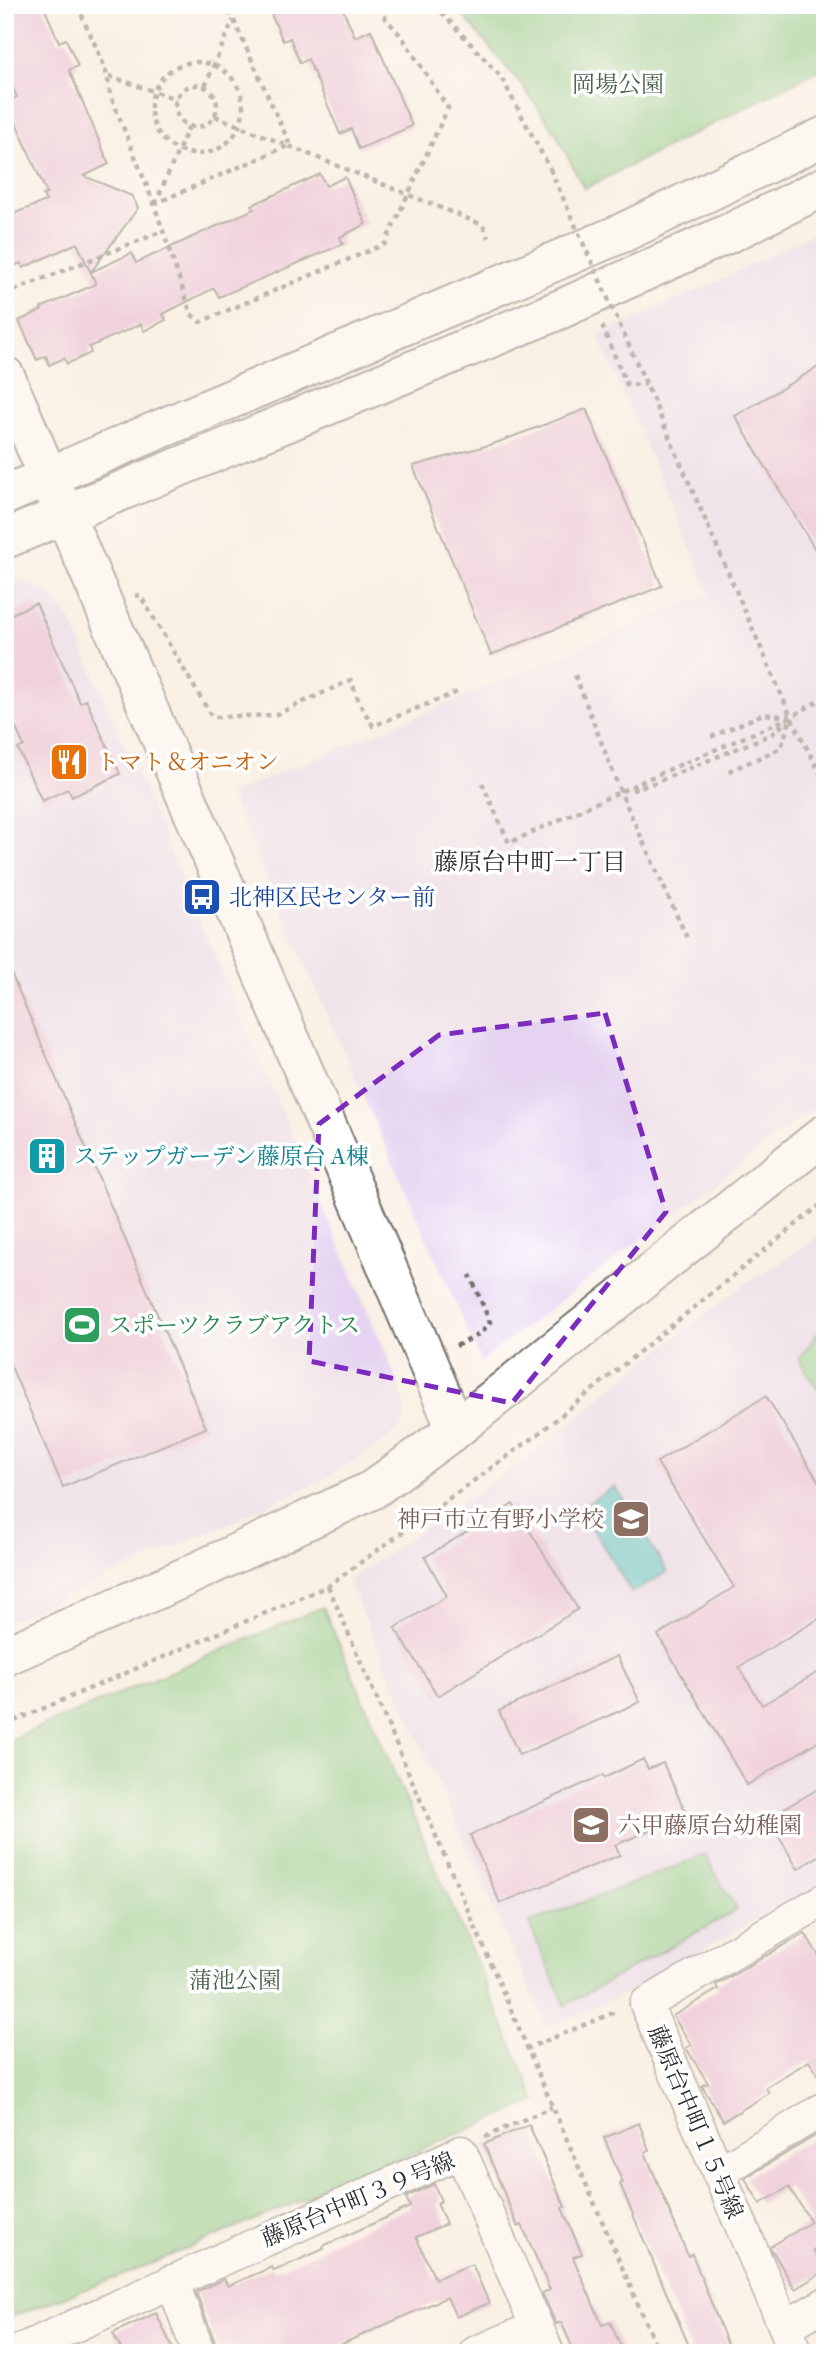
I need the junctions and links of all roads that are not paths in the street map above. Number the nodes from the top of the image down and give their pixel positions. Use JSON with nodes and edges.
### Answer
{"nodes":[{"id":1,"x":825,"y":136,"type":"edge"},
{"id":2,"x":825,"y":186,"type":"edge"},
{"id":3,"x":5,"y":376,"type":"edge"},
{"id":4,"x":47,"y":476,"type":"junction"},
{"id":5,"x":5,"y":495,"type":"edge"},
{"id":6,"x":64,"y":514,"type":"junction"},
{"id":7,"x":5,"y":539,"type":"edge"},
{"id":8,"x":825,"y":1134,"type":"edge"},
{"id":9,"x":456,"y":1429,"type":"junction"},
{"id":10,"x":5,"y":1656,"type":"edge"},
{"id":11,"x":825,"y":1899,"type":"edge"},
{"id":12,"x":825,"y":2108,"type":"edge"},
{"id":13,"x":718,"y":2173,"type":"junction"},
{"id":14,"x":172,"y":2281,"type":"junction"},
{"id":15,"x":825,"y":2304,"type":"edge"},
{"id":16,"x":542,"y":2340,"type":"edge"},
{"id":17,"x":791,"y":2340,"type":"edge"},
{"id":18,"x":13,"y":2353,"type":"edge"},
{"id":19,"x":199,"y":2353,"type":"edge"},
{"id":20,"x":475,"y":2353,"type":"edge"}],
"edges":[{"from":1,"to":4,"type":"street"},
{"from":2,"to":6,"type":"street"},
{"from":3,"to":4,"type":"street"},
{"from":4,"to":5,"type":"street"},
{"from":4,"to":6,"type":"street"},
{"from":6,"to":7,"type":"street"},
{"from":6,"to":9,"type":"street"},
{"from":8,"to":9,"type":"street"},
{"from":9,"to":10,"type":"street"},
{"from":11,"to":13,"type":"street","name":"藤原台中町１５号線"},
{"from":12,"to":13,"type":"street"},
{"from":13,"to":17,"type":"street","name":"藤原台中町１５号線"},
{"from":14,"to":16,"type":"street","name":"藤原台中町３９号線"},
{"from":14,"to":18,"type":"street","name":"藤原台中町３９号線"},
{"from":14,"to":19,"type":"street"},
{"from":15,"to":17,"type":"street"},
{"from":16,"to":20,"type":"street"}]}
